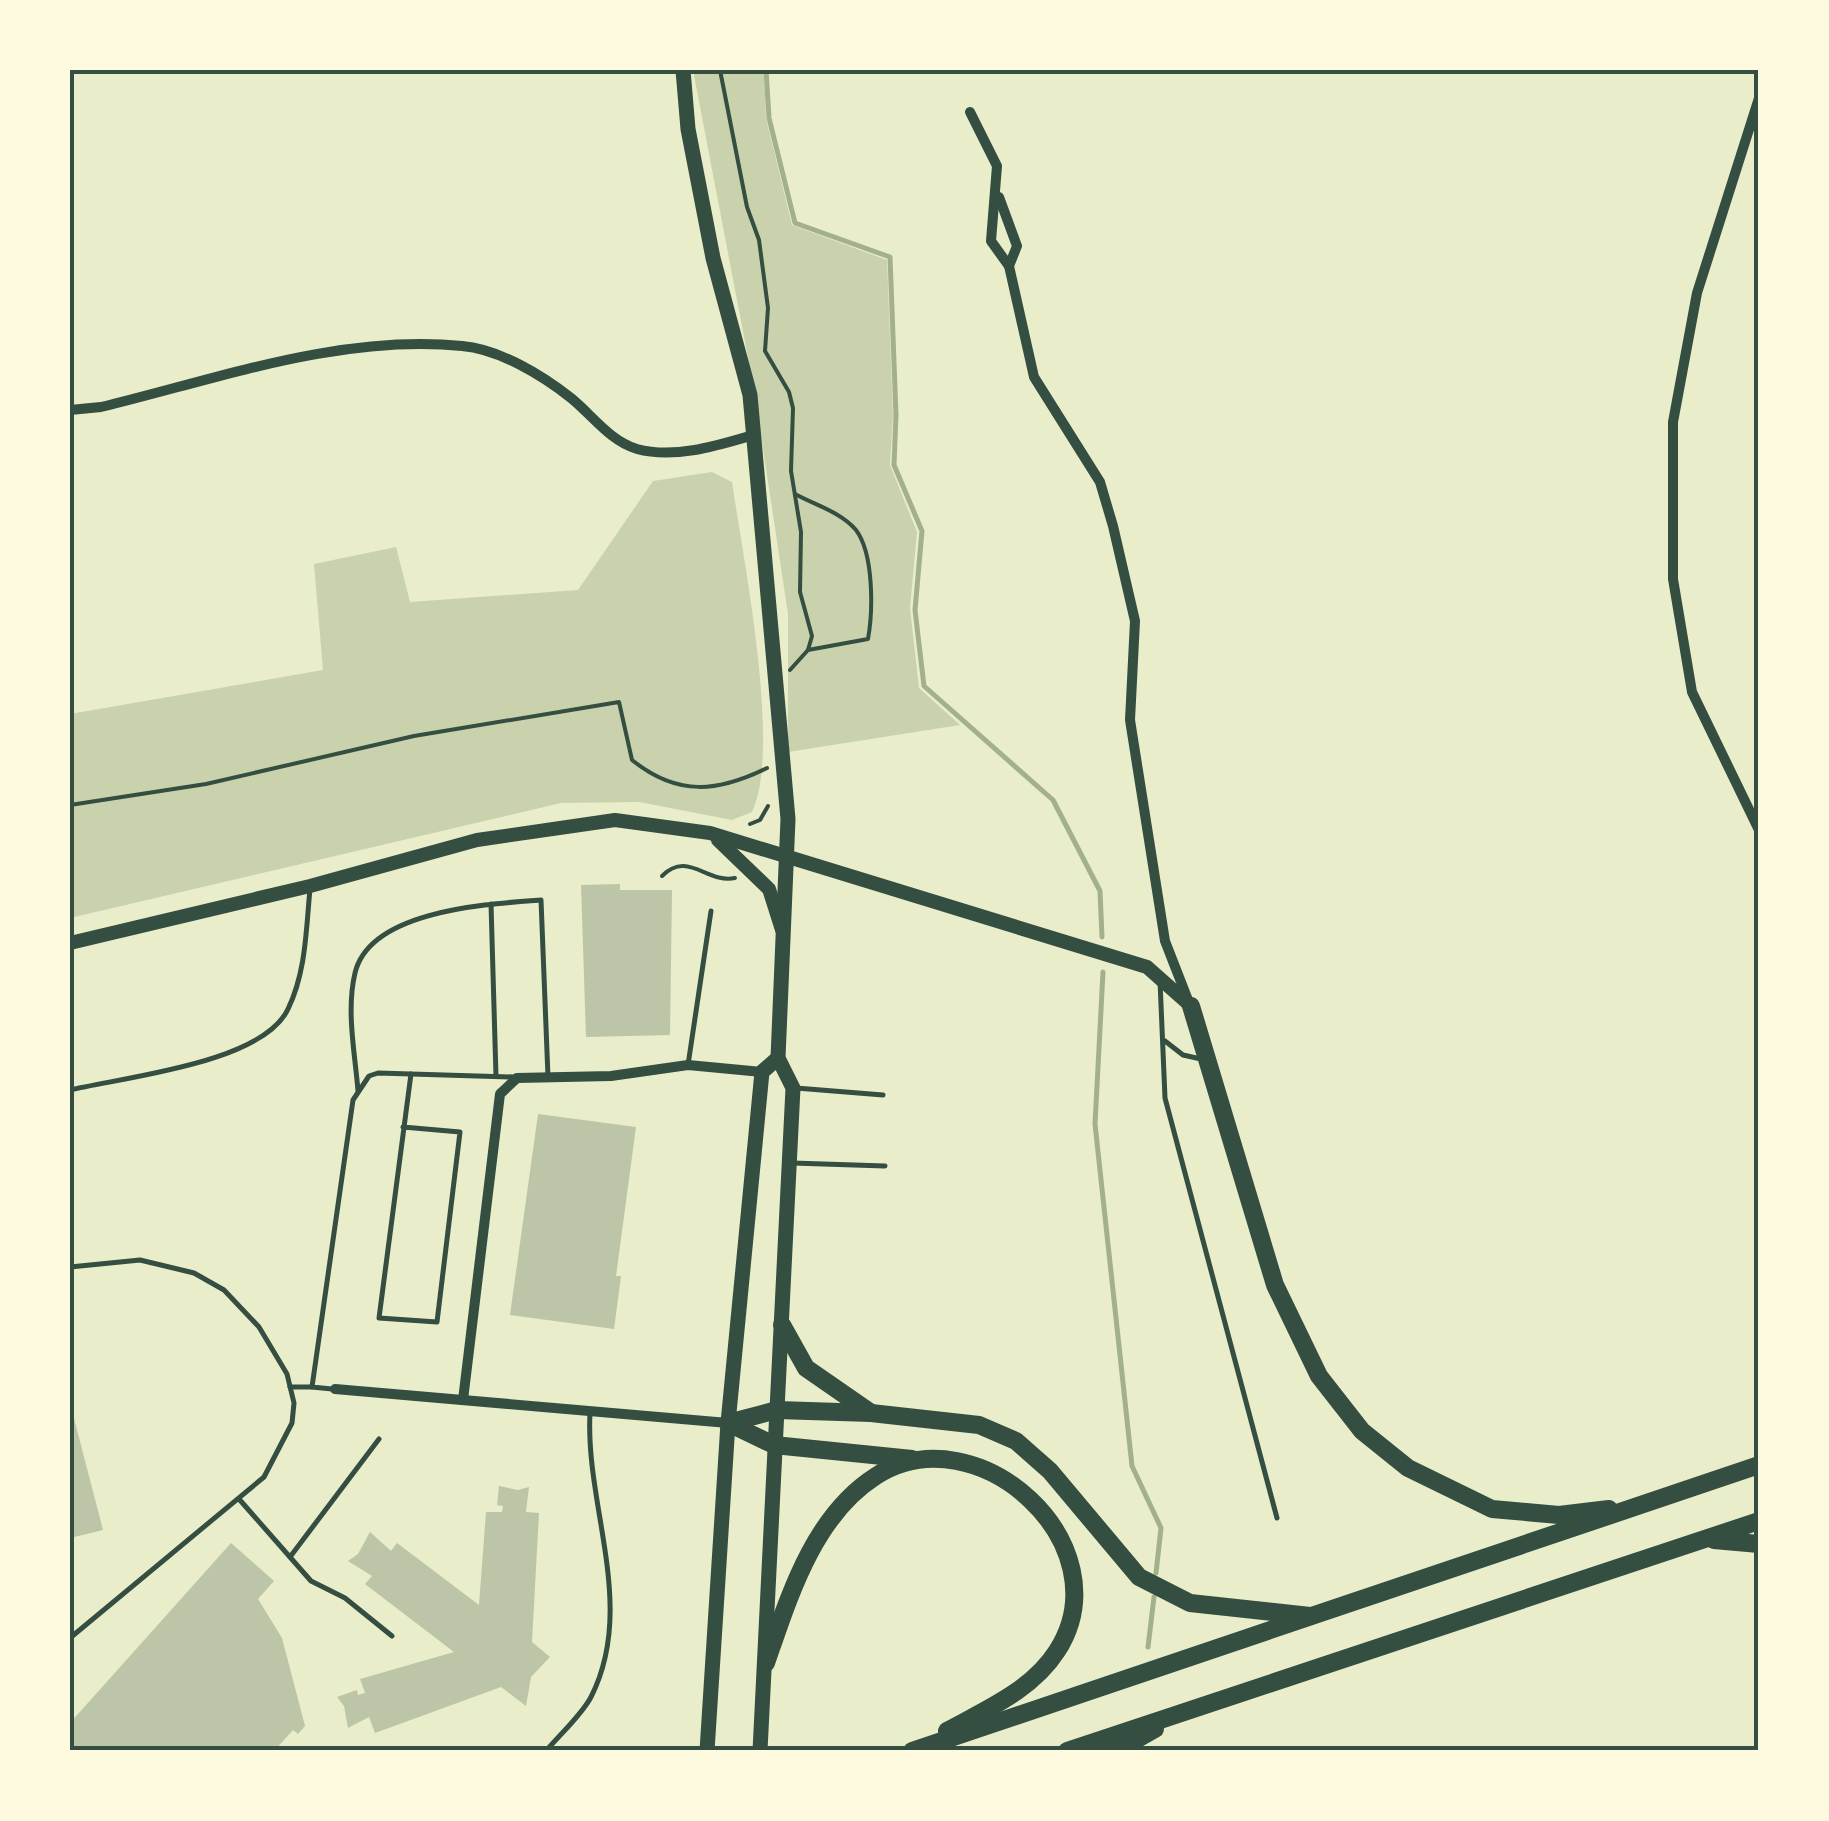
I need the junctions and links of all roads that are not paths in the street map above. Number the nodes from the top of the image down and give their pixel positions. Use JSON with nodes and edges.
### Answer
{"nodes":[{"id":1,"x":682,"y":70,"type":"edge"},
{"id":2,"x":1759,"y":98,"type":"edge"},
{"id":3,"x":970,"y":112,"type":"dead end"},
{"id":4,"x":998,"y":194,"type":"junction"},
{"id":5,"x":1009,"y":266,"type":"junction"},
{"id":6,"x":70,"y":410,"type":"edge"},
{"id":7,"x":750,"y":436,"type":"junction"},
{"id":8,"x":1759,"y":830,"type":"edge"},
{"id":9,"x":710,"y":833,"type":"junction"},
{"id":10,"x":786,"y":857,"type":"junction"},
{"id":11,"x":310,"y":886,"type":"junction"},
{"id":12,"x":491,"y":904,"type":"junction"},
{"id":13,"x":711,"y":911,"type":"dead end"},
{"id":14,"x":784,"y":934,"type":"junction"},
{"id":15,"x":70,"y":943,"type":"edge"},
{"id":16,"x":1159,"y":978,"type":"junction"},
{"id":17,"x":1191,"y":1006,"type":"junction"},
{"id":18,"x":1165,"y":1041,"type":"junction"},
{"id":19,"x":778,"y":1058,"type":"junction"},
{"id":20,"x":1206,"y":1058,"type":"junction"},
{"id":21,"x":688,"y":1064,"type":"junction"},
{"id":22,"x":762,"y":1072,"type":"junction"},
{"id":23,"x":411,"y":1074,"type":"junction"},
{"id":24,"x":496,"y":1076,"type":"junction"},
{"id":25,"x":548,"y":1077,"type":"junction"},
{"id":26,"x":517,"y":1078,"type":"junction"},
{"id":27,"x":793,"y":1088,"type":"junction"},
{"id":28,"x":70,"y":1090,"type":"edge"},
{"id":29,"x":358,"y":1090,"type":"junction"},
{"id":30,"x":883,"y":1095,"type":"dead end"},
{"id":31,"x":403,"y":1127,"type":"junction"},
{"id":32,"x":790,"y":1163,"type":"junction"},
{"id":33,"x":885,"y":1166,"type":"dead end"},
{"id":34,"x":70,"y":1267,"type":"edge"},
{"id":35,"x":782,"y":1325,"type":"junction"},
{"id":36,"x":290,"y":1386,"type":"junction"},
{"id":37,"x":312,"y":1386,"type":"junction"},
{"id":38,"x":335,"y":1389,"type":"joint"},
{"id":39,"x":463,"y":1400,"type":"junction"},
{"id":40,"x":777,"y":1410,"type":"junction"},
{"id":41,"x":590,"y":1413,"type":"junction"},
{"id":42,"x":871,"y":1413,"type":"junction"},
{"id":43,"x":728,"y":1423,"type":"junction"},
{"id":44,"x":379,"y":1440,"type":"dead end"},
{"id":45,"x":774,"y":1445,"type":"junction"},
{"id":46,"x":922,"y":1460,"type":"junction"},
{"id":47,"x":1759,"y":1465,"type":"edge"},
{"id":48,"x":239,"y":1499,"type":"junction"},
{"id":49,"x":1649,"y":1504,"type":"junction"},
{"id":50,"x":1277,"y":1518,"type":"dead end"},
{"id":51,"x":1759,"y":1521,"type":"edge"},
{"id":52,"x":1704,"y":1540,"type":"junction"},
{"id":53,"x":1759,"y":1544,"type":"edge"},
{"id":54,"x":290,"y":1557,"type":"junction"},
{"id":55,"x":1316,"y":1616,"type":"junction"},
{"id":56,"x":392,"y":1636,"type":"dead end"},
{"id":57,"x":70,"y":1638,"type":"edge"},
{"id":58,"x":766,"y":1663,"type":"junction"},
{"id":59,"x":1192,"y":1708,"type":"junction"},
{"id":60,"x":546,"y":1751,"type":"edge"},
{"id":61,"x":708,"y":1751,"type":"edge"},
{"id":62,"x":760,"y":1751,"type":"edge"},
{"id":63,"x":912,"y":1751,"type":"edge"},
{"id":64,"x":1067,"y":1751,"type":"edge"},
{"id":65,"x":1116,"y":1751,"type":"edge"}],
"edges":[{"from":1,"to":7,"type":"main road"},
{"from":2,"to":8,"type":"street"},
{"from":3,"to":4,"type":"street"},
{"from":4,"to":5,"type":"street"},
{"from":4,"to":5,"type":"street"},
{"from":5,"to":17,"type":"street"},
{"from":6,"to":7,"type":"street"},
{"from":7,"to":10,"type":"main road"},
{"from":9,"to":10,"type":"street"},
{"from":9,"to":11,"type":"street"},
{"from":9,"to":14,"type":"street"},
{"from":10,"to":14,"type":"main road"},
{"from":10,"to":16,"type":"street"},
{"from":11,"to":15,"type":"street"},
{"from":11,"to":28,"type":"lane"},
{"from":12,"to":24,"type":"lane"},
{"from":12,"to":25,"type":"lane"},
{"from":12,"to":29,"type":"lane"},
{"from":13,"to":21,"type":"lane"},
{"from":14,"to":19,"type":"main road"},
{"from":16,"to":17,"type":"street"},
{"from":16,"to":18,"type":"lane"},
{"from":17,"to":20,"type":"highway"},
{"from":18,"to":20,"type":"lane"},
{"from":18,"to":50,"type":"lane"},
{"from":19,"to":22,"type":"main road"},
{"from":19,"to":27,"type":"main road"},
{"from":20,"to":49,"type":"highway"},
{"from":21,"to":22,"type":"street"},
{"from":21,"to":25,"type":"street"},
{"from":22,"to":43,"type":"main road"},
{"from":23,"to":24,"type":"lane"},
{"from":23,"to":29,"type":"lane"},
{"from":23,"to":31,"type":"lane"},
{"from":24,"to":26,"type":"lane"},
{"from":25,"to":26,"type":"street"},
{"from":26,"to":39,"type":"street"},
{"from":27,"to":30,"type":"lane"},
{"from":27,"to":32,"type":"main road"},
{"from":29,"to":37,"type":"lane"},
{"from":31,"to":31,"type":"lane"},
{"from":32,"to":33,"type":"lane"},
{"from":32,"to":35,"type":"main road"},
{"from":34,"to":36,"type":"lane"},
{"from":35,"to":40,"type":"main road"},
{"from":35,"to":42,"type":"highway"},
{"from":36,"to":37,"type":"lane"},
{"from":36,"to":48,"type":"lane"},
{"from":37,"to":38,"type":"lane"},
{"from":38,"to":39,"type":"street"},
{"from":39,"to":41,"type":"street"},
{"from":40,"to":42,"type":"highway"},
{"from":40,"to":43,"type":"highway"},
{"from":40,"to":45,"type":"main road"},
{"from":41,"to":43,"type":"street"},
{"from":41,"to":60,"type":"lane"},
{"from":42,"to":55,"type":"highway"},
{"from":43,"to":45,"type":"highway"},
{"from":43,"to":61,"type":"main road"},
{"from":44,"to":54,"type":"lane"},
{"from":45,"to":46,"type":"highway"},
{"from":45,"to":58,"type":"main road"},
{"from":46,"to":58,"type":"highway"},
{"from":46,"to":63,"type":"highway"},
{"from":47,"to":49,"type":"highway"},
{"from":48,"to":54,"type":"lane"},
{"from":48,"to":57,"type":"lane"},
{"from":49,"to":55,"type":"highway"},
{"from":51,"to":52,"type":"highway"},
{"from":52,"to":53,"type":"highway"},
{"from":52,"to":59,"type":"highway"},
{"from":54,"to":56,"type":"lane"},
{"from":55,"to":63,"type":"highway"},
{"from":58,"to":62,"type":"main road"},
{"from":59,"to":64,"type":"highway"},
{"from":59,"to":65,"type":"highway"}]}
